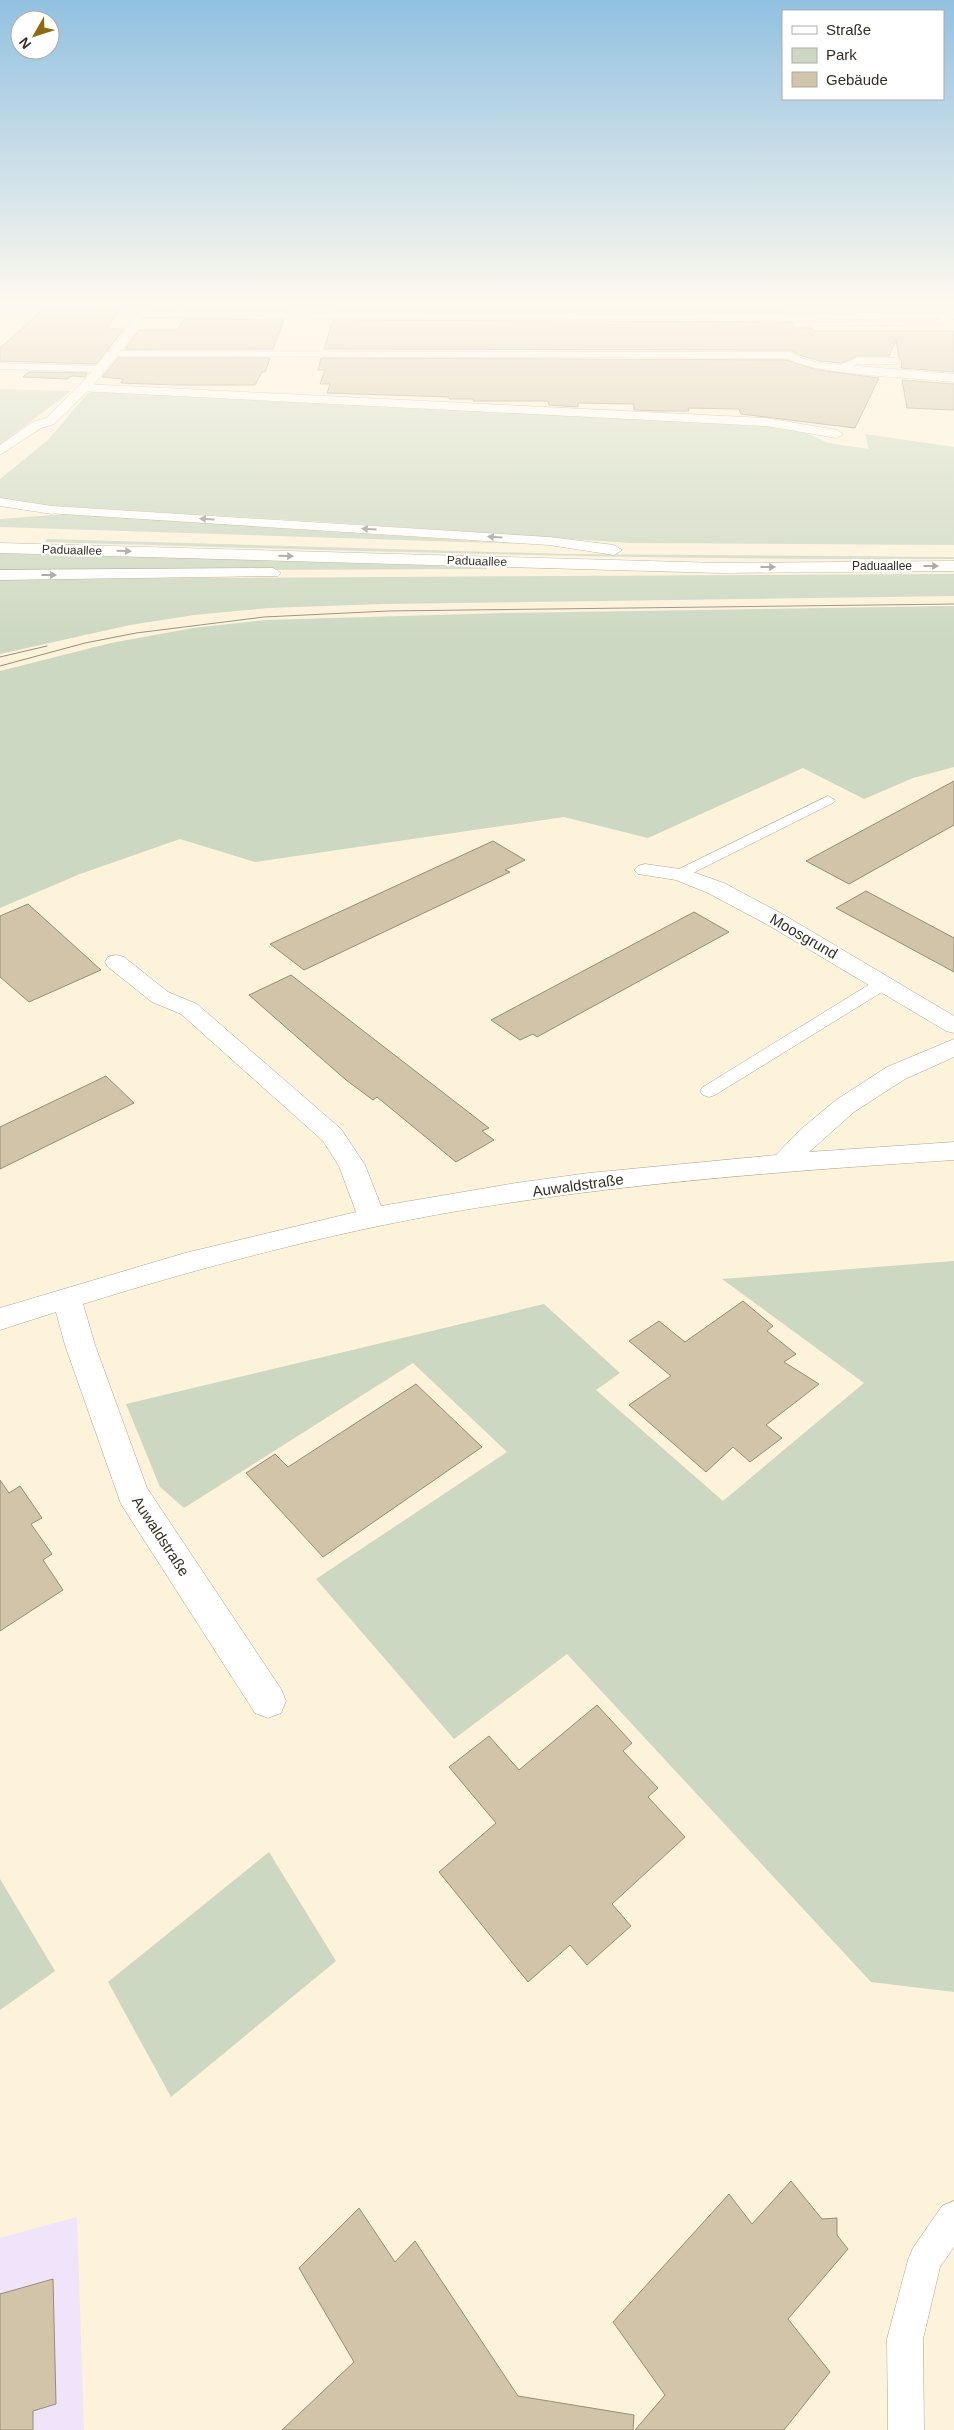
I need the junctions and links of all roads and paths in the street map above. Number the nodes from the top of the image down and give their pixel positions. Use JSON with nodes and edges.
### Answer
{"nodes":[{"id":1,"x":705,"y":419,"type":"edge"},
{"id":2,"x":50,"y":421,"type":"joint"},
{"id":3,"x":837,"y":434,"type":"dead end"},
{"id":4,"x":0,"y":451,"type":"edge"},
{"id":5,"x":14,"y":457,"type":"dead end"},
{"id":6,"x":0,"y":502,"type":"edge"},
{"id":7,"x":52,"y":510,"type":"junction"},
{"id":8,"x":0,"y":516,"type":"edge"},
{"id":9,"x":0,"y":536,"type":"edge"},
{"id":10,"x":44,"y":543,"type":"junction"},
{"id":11,"x":0,"y":548,"type":"edge"},
{"id":12,"x":631,"y":552,"type":"junction"},
{"id":13,"x":690,"y":552,"type":"dead end"},
{"id":14,"x":758,"y":553,"type":"dead end"},
{"id":15,"x":954,"y":553,"type":"edge"},
{"id":16,"x":954,"y":566,"type":"edge"},
{"id":17,"x":720,"y":568,"type":"junction"},
{"id":18,"x":293,"y":573,"type":"dead end"},
{"id":19,"x":351,"y":573,"type":"dead end"},
{"id":20,"x":0,"y":575,"type":"edge"},
{"id":21,"x":828,"y":800,"type":"dead end"},
{"id":22,"x":645,"y":870,"type":"dead end"},
{"id":23,"x":680,"y":874,"type":"junction"},
{"id":24,"x":116,"y":962,"type":"dead end"},
{"id":25,"x":884,"y":983,"type":"junction"},
{"id":26,"x":954,"y":1026,"type":"edge"},
{"id":27,"x":954,"y":1046,"type":"edge"},
{"id":28,"x":709,"y":1091,"type":"dead end"},
{"id":29,"x":954,"y":1151,"type":"edge"},
{"id":30,"x":784,"y":1162,"type":"junction"},
{"id":31,"x":372,"y":1218,"type":"junction"},
{"id":32,"x":67,"y":1298,"type":"junction"},
{"id":33,"x":0,"y":1320,"type":"edge"},
{"id":34,"x":268,"y":1701,"type":"dead end"},
{"id":35,"x":954,"y":2218,"type":"edge"},
{"id":36,"x":906,"y":2430,"type":"edge"}],
"edges":[{"from":1,"to":3,"type":"main road"},
{"from":2,"to":4,"type":"main road"},
{"from":2,"to":5,"type":"main road"},
{"from":6,"to":7,"type":"main road"},
{"from":7,"to":8,"type":"main road"},
{"from":12,"to":7,"type":"main road","one_way":true},
{"from":9,"to":10,"type":"main road","name":"Paduaallee"},
{"from":10,"to":11,"type":"main road","name":"Paduaallee"},
{"from":10,"to":12,"type":"main road","name":"Paduaallee"},
{"from":10,"to":17,"type":"main road","name":"Paduaallee","one_way":true},
{"from":12,"to":13,"type":"main road","name":"Paduaallee"},
{"from":14,"to":15,"type":"main road","name":"Paduaallee"},
{"from":17,"to":16,"type":"main road","name":"Paduaallee","one_way":true},
{"from":17,"to":19,"type":"main road"},
{"from":20,"to":18,"type":"main road","one_way":true},
{"from":21,"to":23,"type":"lane"},
{"from":22,"to":23,"type":"main road","name":"Moosgrund"},
{"from":23,"to":25,"type":"main road","name":"Moosgrund"},
{"from":24,"to":31,"type":"main road"},
{"from":25,"to":26,"type":"main road","name":"Moosgrund"},
{"from":25,"to":28,"type":"lane"},
{"from":27,"to":30,"type":"main road"},
{"from":29,"to":30,"type":"main road","name":"Auwaldstraße"},
{"from":30,"to":31,"type":"main road","name":"Auwaldstraße"},
{"from":31,"to":32,"type":"main road","name":"Auwaldstraße"},
{"from":32,"to":33,"type":"main road","name":"Auwaldstraße"},
{"from":32,"to":34,"type":"main road","name":"Auwaldstraße"},
{"from":35,"to":36,"type":"lane"}]}
